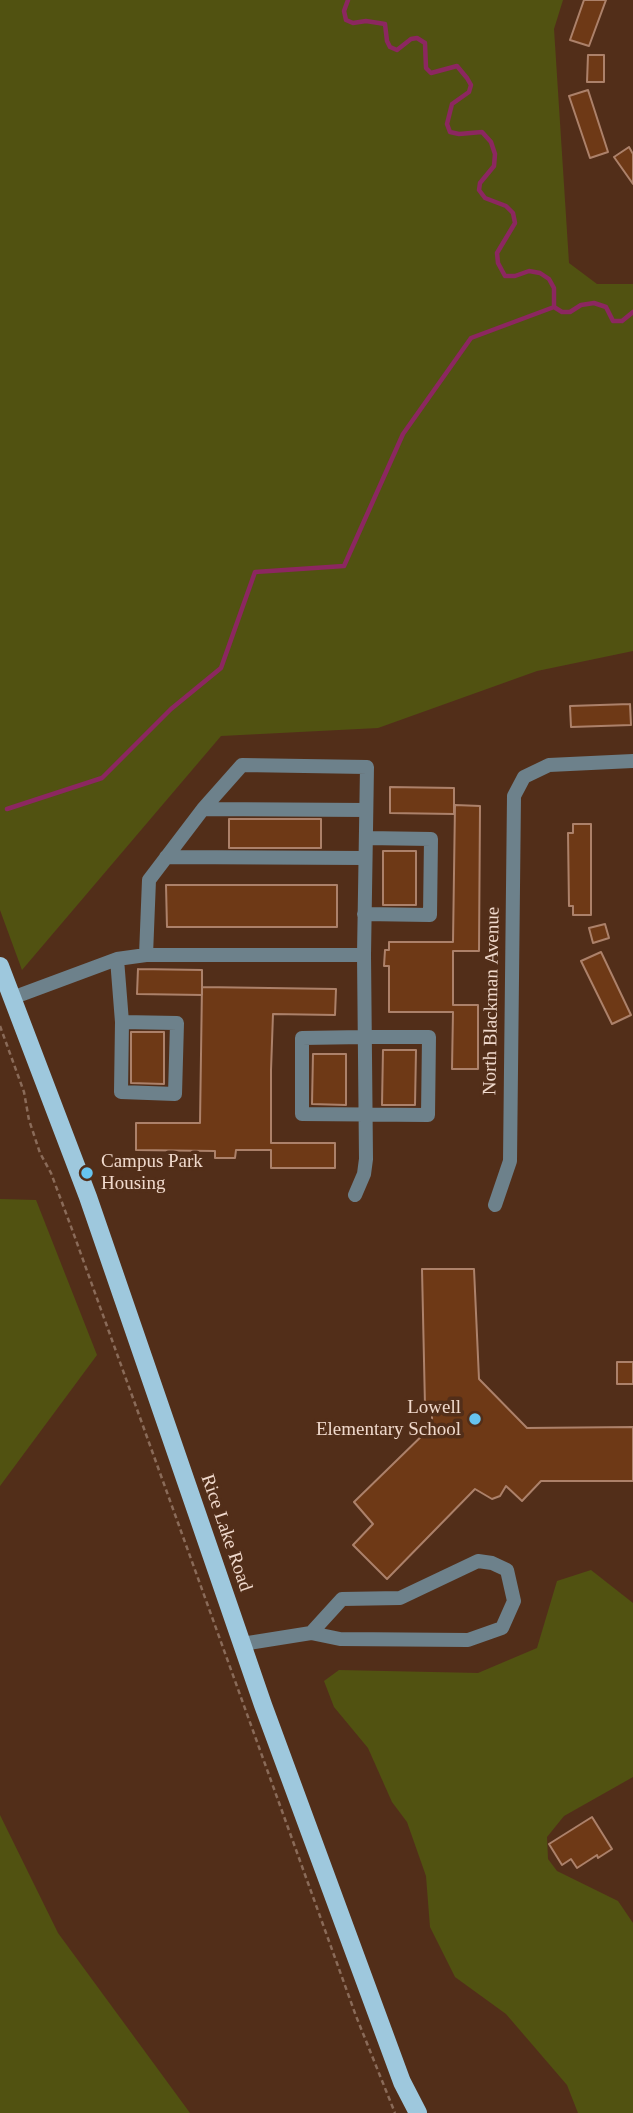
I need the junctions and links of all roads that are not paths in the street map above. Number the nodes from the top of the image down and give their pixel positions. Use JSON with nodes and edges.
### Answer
{"nodes":[{"id":1,"x":633,"y":761,"type":"edge"},
{"id":2,"x":203,"y":809,"type":"junction"},
{"id":3,"x":366,"y":810,"type":"junction"},
{"id":4,"x":366,"y":838,"type":"junction"},
{"id":5,"x":166,"y":857,"type":"junction"},
{"id":6,"x":365,"y":858,"type":"junction"},
{"id":7,"x":365,"y":914,"type":"junction"},
{"id":8,"x":146,"y":955,"type":"junction"},
{"id":9,"x":364,"y":955,"type":"junction"},
{"id":10,"x":117,"y":959,"type":"junction"},
{"id":11,"x":0,"y":965,"type":"edge"},
{"id":12,"x":12,"y":998,"type":"junction"},
{"id":13,"x":122,"y":1022,"type":"junction"},
{"id":14,"x":365,"y":1037,"type":"junction"},
{"id":15,"x":366,"y":1114,"type":"junction"},
{"id":16,"x":355,"y":1195,"type":"dead end"},
{"id":17,"x":495,"y":1205,"type":"dead end"},
{"id":18,"x":312,"y":1633,"type":"junction"},
{"id":19,"x":242,"y":1644,"type":"junction"},
{"id":20,"x":418,"y":2113,"type":"edge"}],
"edges":[{"from":1,"to":17,"type":"street","name":"North Blackman Avenue"},
{"from":2,"to":3,"type":"street"},
{"from":2,"to":3,"type":"street"},
{"from":2,"to":5,"type":"street"},
{"from":3,"to":4,"type":"street"},
{"from":4,"to":6,"type":"street"},
{"from":4,"to":7,"type":"street"},
{"from":5,"to":6,"type":"street"},
{"from":5,"to":8,"type":"street"},
{"from":6,"to":7,"type":"street"},
{"from":7,"to":9,"type":"street"},
{"from":8,"to":9,"type":"street"},
{"from":8,"to":10,"type":"street"},
{"from":9,"to":14,"type":"street"},
{"from":10,"to":12,"type":"street"},
{"from":10,"to":13,"type":"street"},
{"from":11,"to":12,"type":"main road","name":"Rice Lake Road"},
{"from":12,"to":19,"type":"main road","name":"Rice Lake Road"},
{"from":13,"to":13,"type":"street"},
{"from":14,"to":15,"type":"street"},
{"from":14,"to":15,"type":"street"},
{"from":14,"to":15,"type":"street"},
{"from":15,"to":16,"type":"street"},
{"from":18,"to":18,"type":"street"},
{"from":18,"to":19,"type":"street"},
{"from":19,"to":20,"type":"main road","name":"Rice Lake Road"}]}
